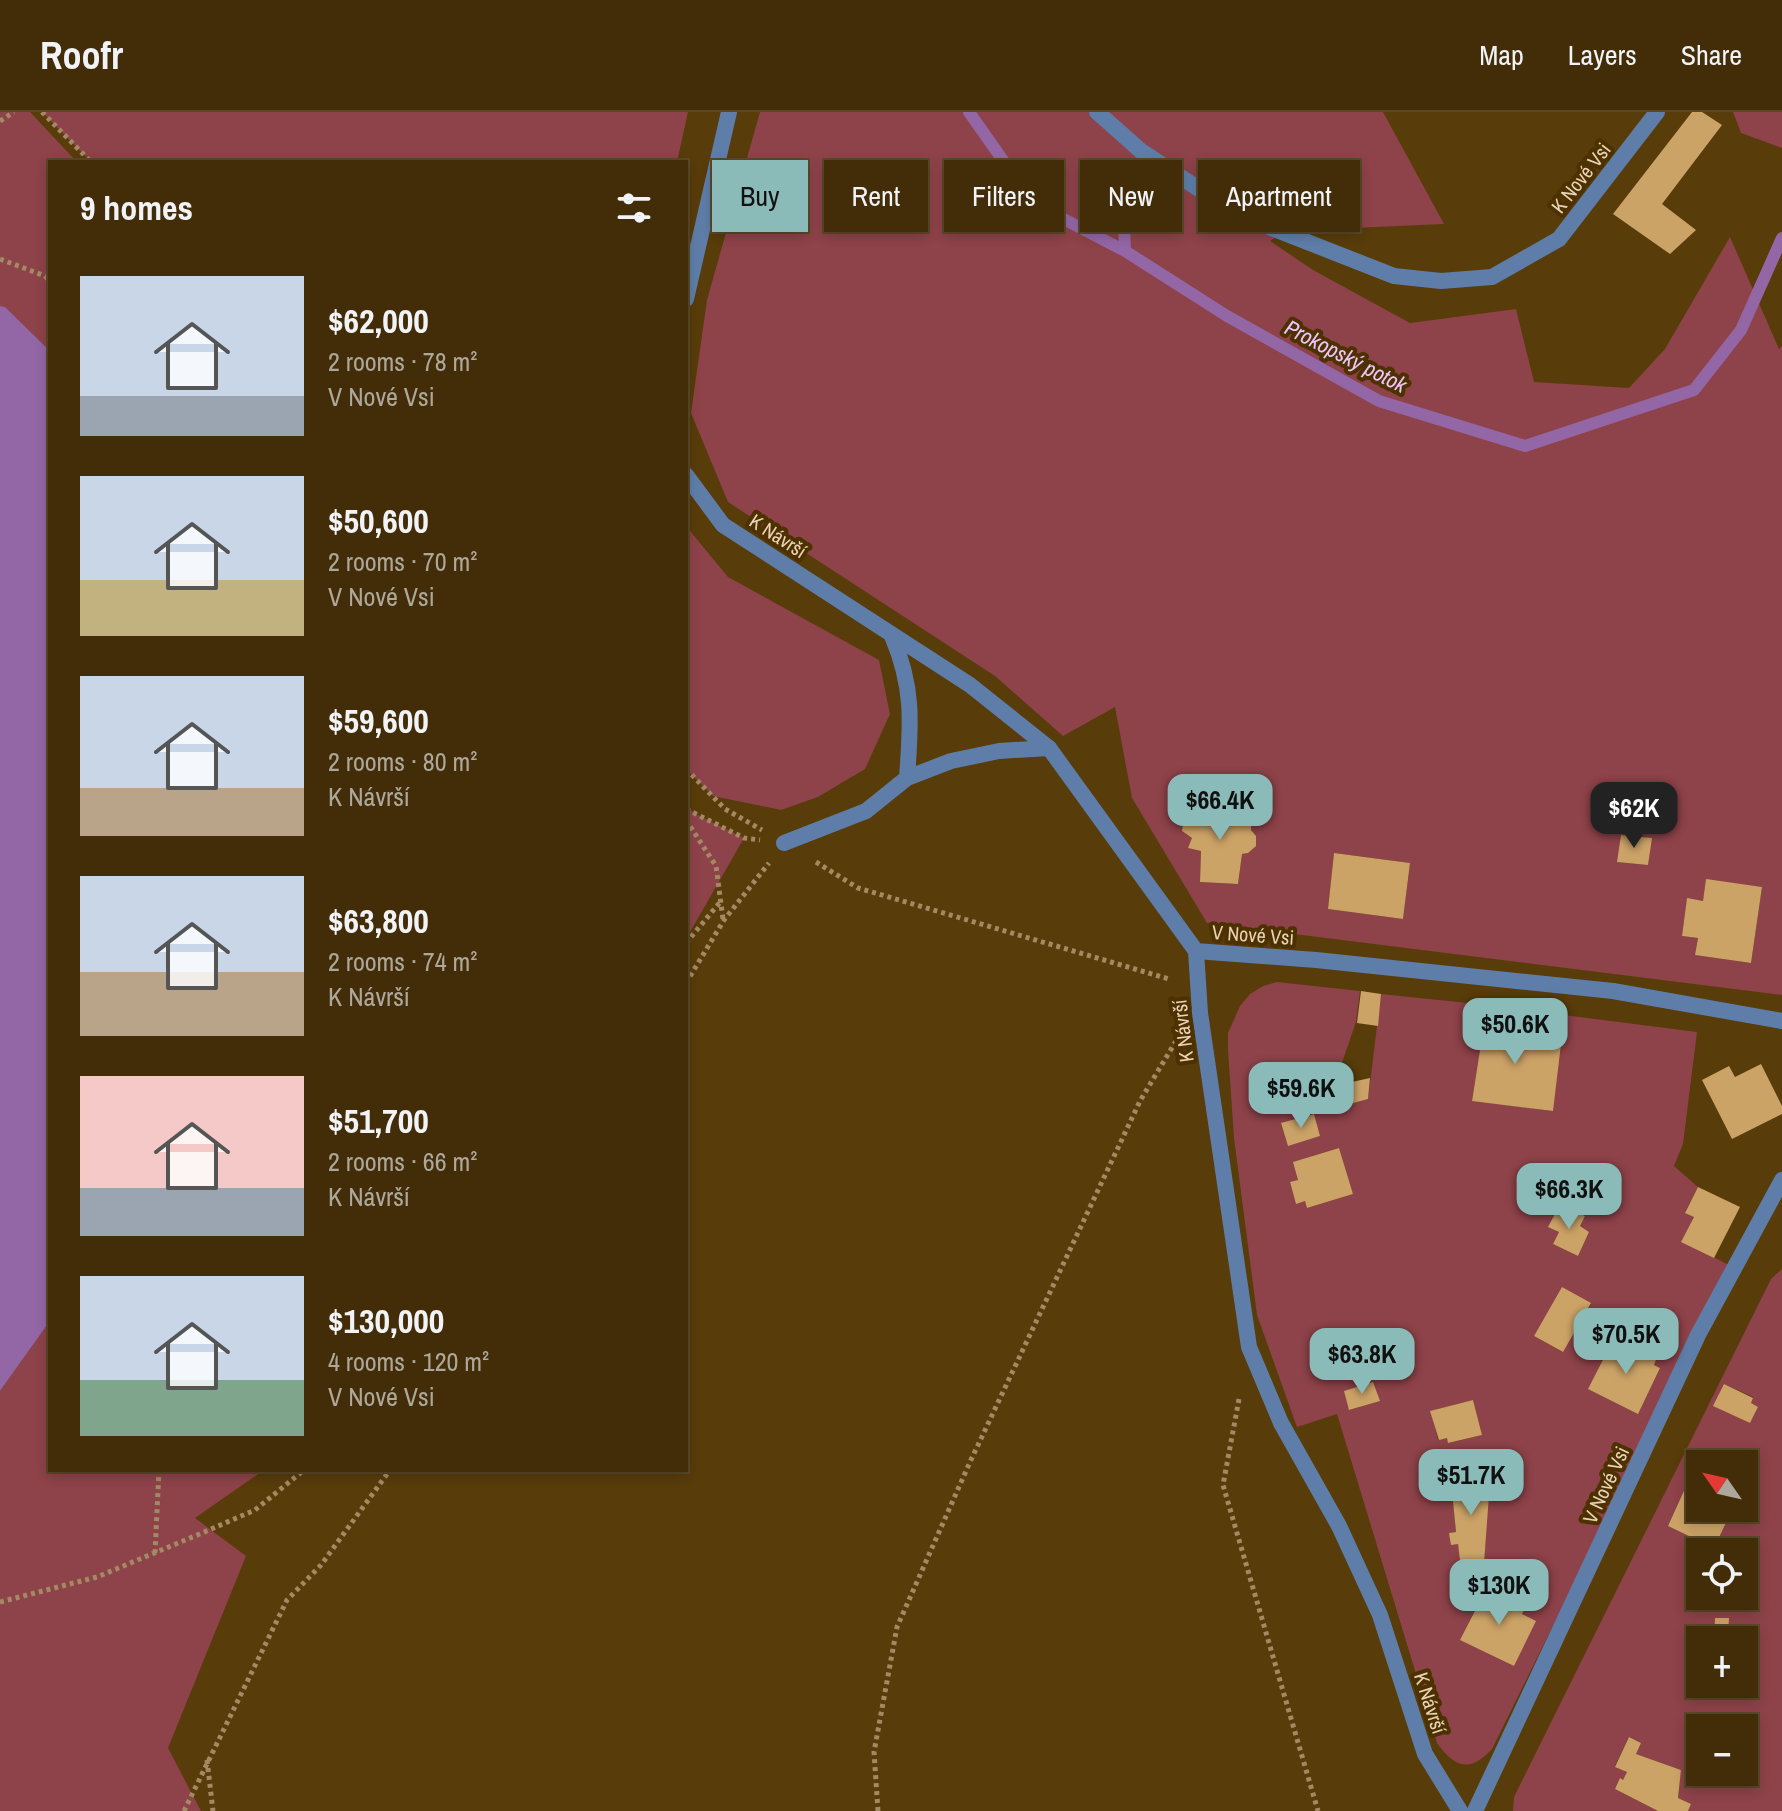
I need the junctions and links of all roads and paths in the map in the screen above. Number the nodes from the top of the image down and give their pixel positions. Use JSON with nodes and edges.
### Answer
{"nodes":[{"id":1,"x":14,"y":112,"type":"edge"},
{"id":2,"x":42,"y":112,"type":"edge"},
{"id":3,"x":729,"y":112,"type":"edge"},
{"id":4,"x":1097,"y":112,"type":"edge"},
{"id":5,"x":1657,"y":112,"type":"edge"},
{"id":6,"x":0,"y":121,"type":"edge"},
{"id":7,"x":89,"y":160,"type":"edge"},
{"id":8,"x":0,"y":259,"type":"edge"},
{"id":9,"x":48,"y":280,"type":"edge"},
{"id":10,"x":688,"y":290,"type":"edge"},
{"id":11,"x":688,"y":478,"type":"edge"},
{"id":12,"x":892,"y":636,"type":"junction"},
{"id":13,"x":1049,"y":748,"type":"junction"},
{"id":14,"x":688,"y":771,"type":"edge"},
{"id":15,"x":907,"y":778,"type":"junction"},
{"id":16,"x":688,"y":810,"type":"edge"},
{"id":17,"x":688,"y":823,"type":"edge"},
{"id":18,"x":784,"y":843,"type":"junction"},
{"id":19,"x":721,"y":901,"type":"junction"},
{"id":20,"x":724,"y":920,"type":"junction"},
{"id":21,"x":688,"y":941,"type":"edge"},
{"id":22,"x":1196,"y":951,"type":"junction"},
{"id":23,"x":688,"y":980,"type":"edge"},
{"id":24,"x":1198,"y":987,"type":"junction"},
{"id":25,"x":1200,"y":1013,"type":"junction"},
{"id":26,"x":1782,"y":1021,"type":"edge"},
{"id":27,"x":1782,"y":1180,"type":"edge"},
{"id":28,"x":1249,"y":1347,"type":"junction"},
{"id":29,"x":159,"y":1472,"type":"edge"},
{"id":30,"x":302,"y":1472,"type":"edge"},
{"id":31,"x":389,"y":1472,"type":"edge"},
{"id":32,"x":155,"y":1553,"type":"junction"},
{"id":33,"x":0,"y":1602,"type":"edge"},
{"id":34,"x":207,"y":1760,"type":"junction"},
{"id":35,"x":184,"y":1811,"type":"edge"},
{"id":36,"x":213,"y":1811,"type":"edge"},
{"id":37,"x":878,"y":1811,"type":"edge"},
{"id":38,"x":1318,"y":1811,"type":"edge"},
{"id":39,"x":1460,"y":1811,"type":"edge"},
{"id":40,"x":1475,"y":1811,"type":"edge"}],
"edges":[{"from":1,"to":6,"type":"path"},
{"from":2,"to":7,"type":"path"},
{"from":3,"to":10,"type":"street"},
{"from":4,"to":5,"type":"street","name":"K Nové Vsi"},
{"from":8,"to":9,"type":"path"},
{"from":11,"to":12,"type":"street","name":"K Návrší"},
{"from":12,"to":13,"type":"street","name":"K Návrší"},
{"from":12,"to":15,"type":"street"},
{"from":13,"to":15,"type":"street"},
{"from":13,"to":22,"type":"street","name":"K Návrší"},
{"from":14,"to":18,"type":"path"},
{"from":15,"to":18,"type":"street"},
{"from":16,"to":18,"type":"path"},
{"from":17,"to":19,"type":"path"},
{"from":18,"to":20,"type":"path"},
{"from":18,"to":24,"type":"path"},
{"from":19,"to":20,"type":"path"},
{"from":19,"to":21,"type":"path"},
{"from":20,"to":23,"type":"path"},
{"from":22,"to":24,"type":"street","name":"K Návrší"},
{"from":22,"to":26,"type":"street","name":"V Nové Vsi"},
{"from":24,"to":25,"type":"street","name":"K Návrší"},
{"from":25,"to":28,"type":"street","name":"K Návrší"},
{"from":25,"to":37,"type":"path"},
{"from":27,"to":40,"type":"street","name":"V Nové Vsi"},
{"from":28,"to":38,"type":"path"},
{"from":28,"to":39,"type":"street","name":"K Návrší"},
{"from":29,"to":32,"type":"path"},
{"from":30,"to":32,"type":"path"},
{"from":31,"to":34,"type":"path"},
{"from":32,"to":33,"type":"path"},
{"from":34,"to":35,"type":"path"},
{"from":34,"to":36,"type":"path"}]}
